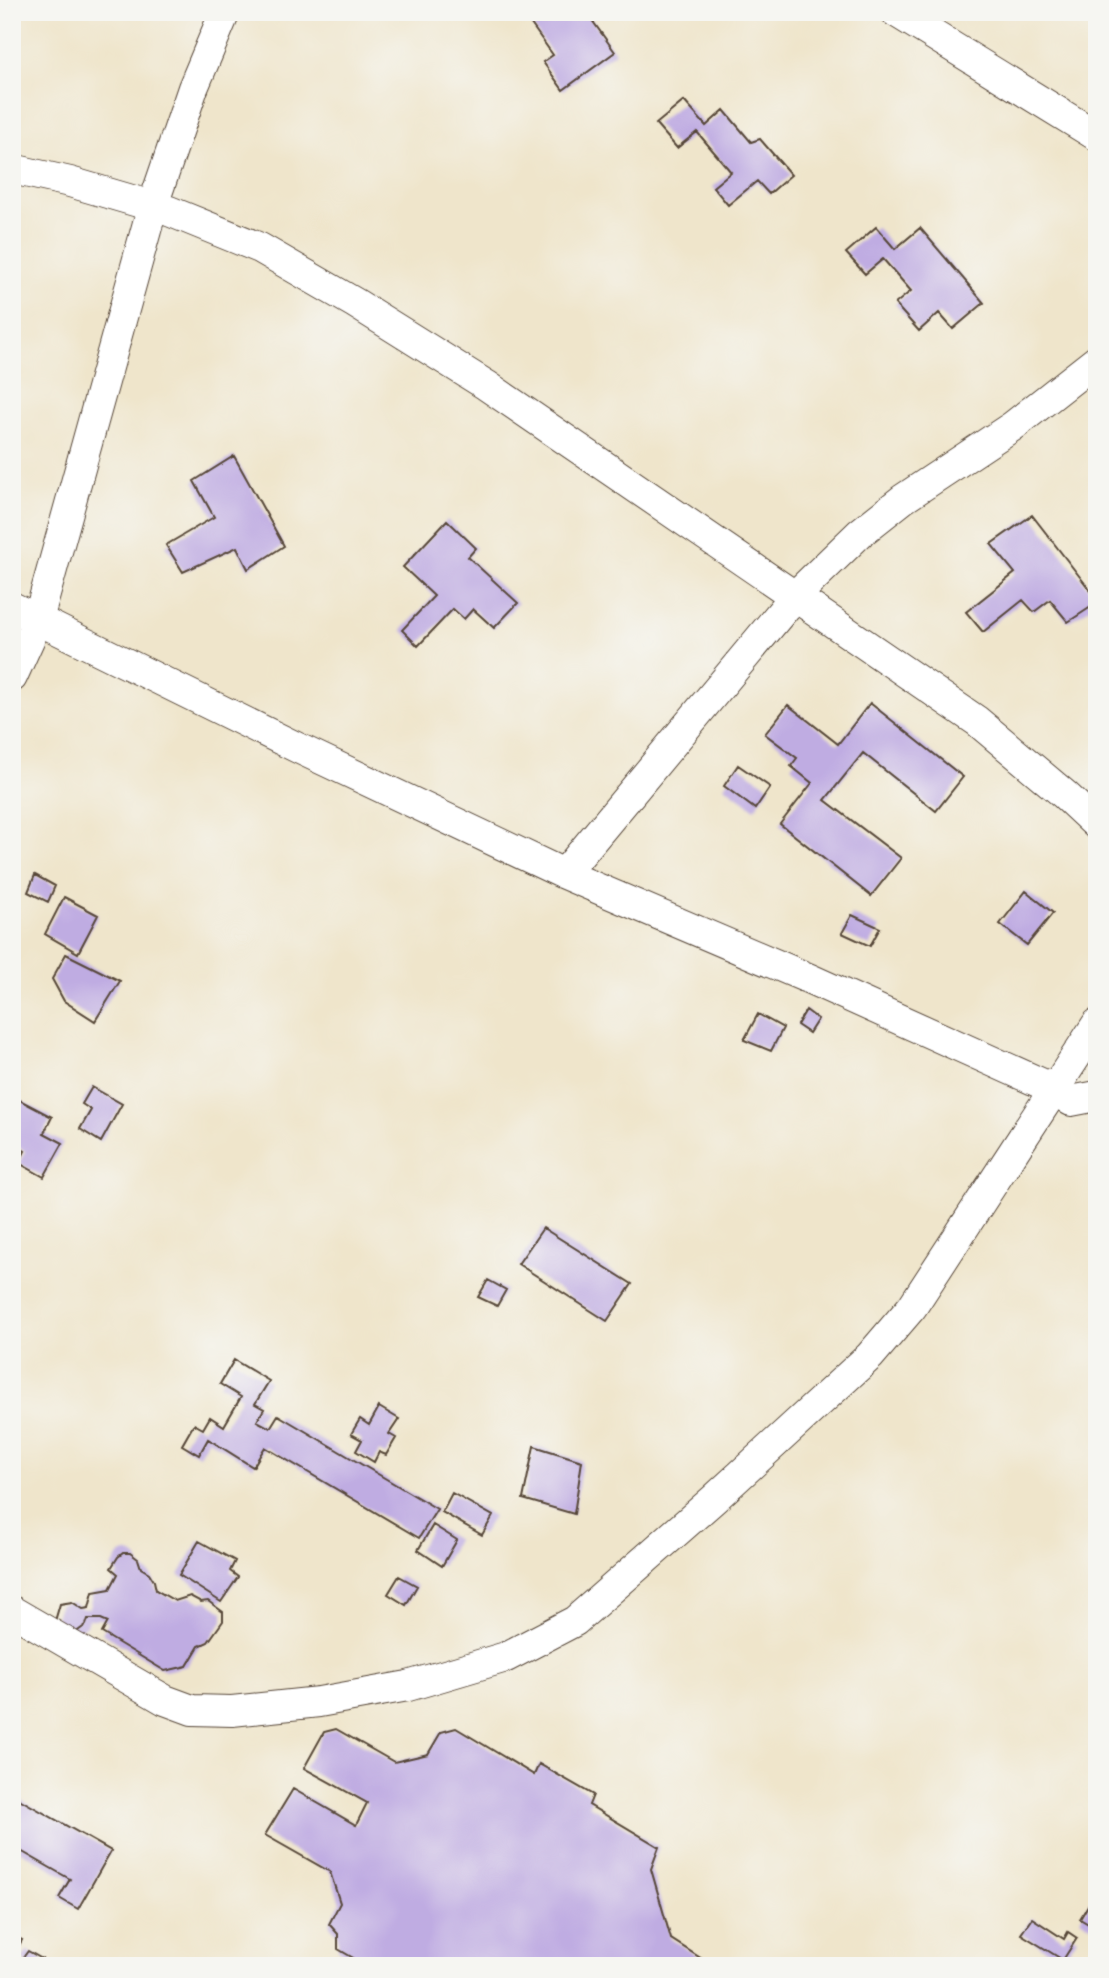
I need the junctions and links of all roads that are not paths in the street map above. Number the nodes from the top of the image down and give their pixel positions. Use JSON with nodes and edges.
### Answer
{"nodes":[{"id":1,"x":225,"y":12,"type":"edge"},
{"id":2,"x":897,"y":12,"type":"edge"},
{"id":3,"x":1097,"y":136,"type":"edge"},
{"id":4,"x":12,"y":169,"type":"edge"},
{"id":5,"x":153,"y":205,"type":"junction"},
{"id":6,"x":1097,"y":360,"type":"edge"},
{"id":7,"x":795,"y":596,"type":"junction"},
{"id":8,"x":25,"y":614,"type":"edge"},
{"id":9,"x":12,"y":677,"type":"edge"},
{"id":10,"x":1097,"y":825,"type":"edge"},
{"id":11,"x":564,"y":874,"type":"junction"},
{"id":12,"x":1097,"y":1024,"type":"edge"},
{"id":13,"x":1056,"y":1090,"type":"junction"},
{"id":14,"x":1097,"y":1096,"type":"edge"},
{"id":15,"x":12,"y":1611,"type":"edge"}],
"edges":[{"from":1,"to":5,"type":"street"},
{"from":2,"to":3,"type":"street"},
{"from":4,"to":5,"type":"street"},
{"from":5,"to":7,"type":"street"},
{"from":5,"to":8,"type":"street"},
{"from":6,"to":7,"type":"street"},
{"from":7,"to":10,"type":"street"},
{"from":7,"to":11,"type":"street"},
{"from":8,"to":9,"type":"street"},
{"from":8,"to":11,"type":"street"},
{"from":11,"to":13,"type":"street"},
{"from":12,"to":13,"type":"street"},
{"from":13,"to":14,"type":"street"},
{"from":13,"to":15,"type":"street"}]}
